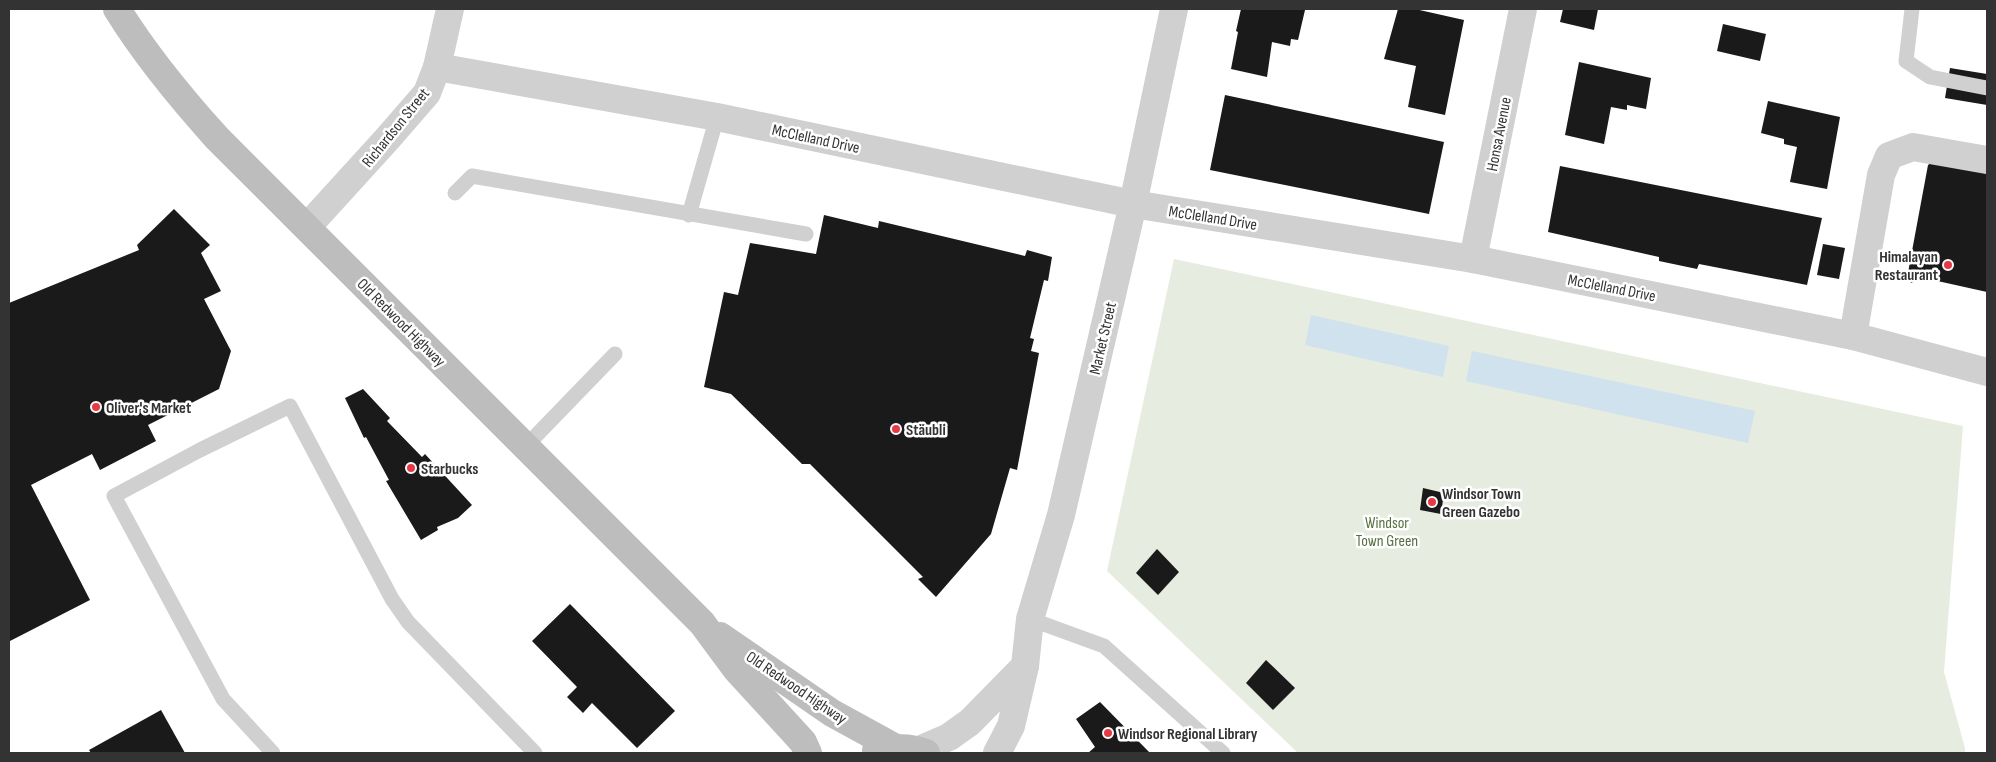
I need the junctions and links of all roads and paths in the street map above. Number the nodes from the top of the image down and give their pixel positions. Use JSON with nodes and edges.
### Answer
{"nodes":[{"id":1,"x":117,"y":9,"type":"edge"},
{"id":2,"x":450,"y":9,"type":"edge"},
{"id":3,"x":1174,"y":9,"type":"edge"},
{"id":4,"x":1523,"y":9,"type":"edge"},
{"id":5,"x":1912,"y":9,"type":"edge"},
{"id":6,"x":437,"y":67,"type":"junction"},
{"id":7,"x":1987,"y":88,"type":"edge"},
{"id":8,"x":717,"y":117,"type":"junction"},
{"id":9,"x":1987,"y":160,"type":"edge"},
{"id":10,"x":455,"y":193,"type":"dead end"},
{"id":11,"x":1133,"y":204,"type":"junction"},
{"id":12,"x":690,"y":215,"type":"junction"},
{"id":13,"x":307,"y":227,"type":"junction"},
{"id":14,"x":806,"y":234,"type":"dead end"},
{"id":15,"x":1473,"y":259,"type":"junction"},
{"id":16,"x":1853,"y":336,"type":"junction"},
{"id":17,"x":615,"y":354,"type":"dead end"},
{"id":18,"x":1987,"y":372,"type":"edge"},
{"id":19,"x":526,"y":446,"type":"junction"},
{"id":20,"x":1030,"y":619,"type":"junction"},
{"id":21,"x":702,"y":624,"type":"junction"},
{"id":22,"x":1025,"y":666,"type":"junction"},
{"id":23,"x":902,"y":751,"type":"edge"},
{"id":24,"x":273,"y":753,"type":"edge"},
{"id":25,"x":535,"y":753,"type":"edge"},
{"id":26,"x":808,"y":753,"type":"edge"},
{"id":27,"x":997,"y":753,"type":"edge"},
{"id":28,"x":1223,"y":753,"type":"edge"}],
"edges":[{"from":1,"to":13,"type":"main road","name":"Old Redwood Highway"},
{"from":2,"to":6,"type":"street","name":"Richardson Street"},
{"from":3,"to":11,"type":"street","name":"Market Street"},
{"from":4,"to":15,"type":"street","name":"Honsa Avenue"},
{"from":5,"to":7,"type":"lane"},
{"from":6,"to":8,"type":"street","name":"McClelland Drive"},
{"from":6,"to":13,"type":"street","name":"Richardson Street"},
{"from":8,"to":11,"type":"street","name":"McClelland Drive"},
{"from":8,"to":12,"type":"lane"},
{"from":9,"to":16,"type":"street"},
{"from":10,"to":12,"type":"lane"},
{"from":11,"to":15,"type":"street","name":"McClelland Drive"},
{"from":11,"to":20,"type":"street","name":"Market Street"},
{"from":12,"to":14,"type":"lane"},
{"from":13,"to":19,"type":"main road","name":"Old Redwood Highway"},
{"from":15,"to":16,"type":"street","name":"McClelland Drive"},
{"from":16,"to":18,"type":"street","name":"McClelland Drive"},
{"from":17,"to":19,"type":"lane"},
{"from":19,"to":21,"type":"main road","name":"Old Redwood Highway"},
{"from":20,"to":22,"type":"street","name":"Market Street"},
{"from":20,"to":28,"type":"lane"},
{"from":21,"to":23,"type":"main road","name":"Old Redwood Highway"},
{"from":21,"to":26,"type":"main road","name":"Old Redwood Highway"},
{"from":22,"to":23,"type":"street"},
{"from":22,"to":27,"type":"street","name":"Market Street"},
{"from":24,"to":25,"type":"lane"}]}
